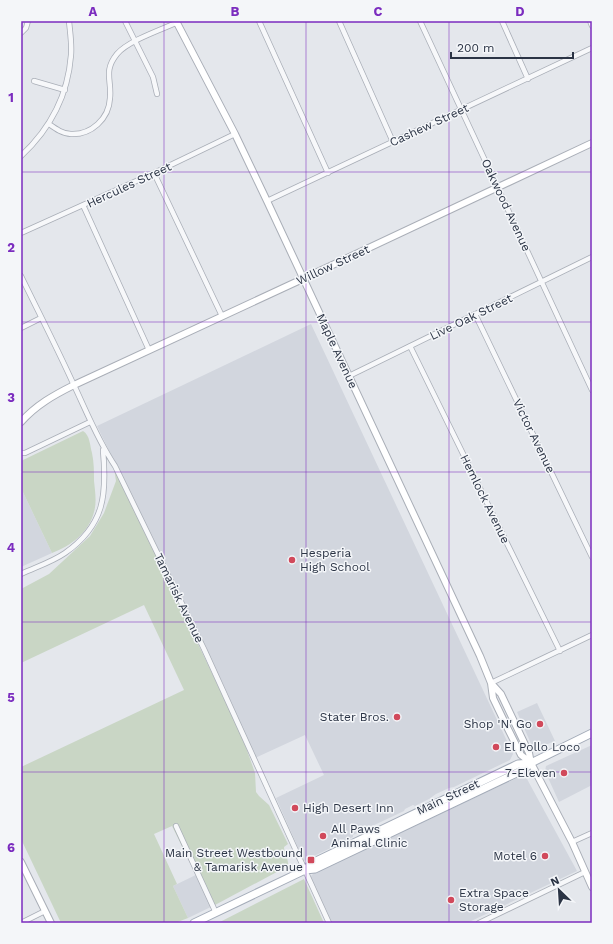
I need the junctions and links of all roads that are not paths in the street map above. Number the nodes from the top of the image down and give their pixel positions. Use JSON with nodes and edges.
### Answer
{"nodes":[{"id":1,"x":28,"y":21,"type":"edge"},
{"id":2,"x":69,"y":21,"type":"edge"},
{"id":3,"x":125,"y":21,"type":"edge"},
{"id":4,"x":259,"y":21,"type":"edge"},
{"id":5,"x":339,"y":21,"type":"edge"},
{"id":6,"x":420,"y":21,"type":"edge"},
{"id":7,"x":502,"y":21,"type":"edge"},
{"id":8,"x":590,"y":21,"type":"edge"},
{"id":9,"x":176,"y":22,"type":"edge"},
{"id":10,"x":592,"y":26,"type":"edge"},
{"id":11,"x":21,"y":33,"type":"edge"},
{"id":12,"x":135,"y":42,"type":"junction"},
{"id":13,"x":592,"y":48,"type":"edge"},
{"id":14,"x":528,"y":79,"type":"junction"},
{"id":15,"x":34,"y":81,"type":"dead end"},
{"id":16,"x":65,"y":90,"type":"junction"},
{"id":17,"x":157,"y":94,"type":"dead end"},
{"id":18,"x":462,"y":110,"type":"junction"},
{"id":19,"x":49,"y":124,"type":"junction"},
{"id":20,"x":235,"y":134,"type":"junction"},
{"id":21,"x":393,"y":142,"type":"junction"},
{"id":22,"x":592,"y":143,"type":"edge"},
{"id":23,"x":21,"y":156,"type":"edge"},
{"id":24,"x":154,"y":173,"type":"junction"},
{"id":25,"x":328,"y":173,"type":"junction"},
{"id":26,"x":498,"y":187,"type":"junction"},
{"id":27,"x":267,"y":201,"type":"junction"},
{"id":28,"x":83,"y":206,"type":"junction"},
{"id":29,"x":21,"y":234,"type":"edge"},
{"id":30,"x":592,"y":257,"type":"edge"},
{"id":31,"x":21,"y":276,"type":"edge"},
{"id":32,"x":303,"y":279,"type":"junction"},
{"id":33,"x":542,"y":282,"type":"junction"},
{"id":34,"x":476,"y":314,"type":"junction"},
{"id":35,"x":222,"y":316,"type":"junction"},
{"id":36,"x":41,"y":318,"type":"junction"},
{"id":37,"x":21,"y":328,"type":"edge"},
{"id":38,"x":410,"y":346,"type":"junction"},
{"id":39,"x":149,"y":350,"type":"junction"},
{"id":40,"x":349,"y":376,"type":"junction"},
{"id":41,"x":74,"y":385,"type":"junction"},
{"id":42,"x":592,"y":390,"type":"edge"},
{"id":43,"x":21,"y":422,"type":"edge"},
{"id":44,"x":90,"y":422,"type":"junction"},
{"id":45,"x":103,"y":448,"type":"junction"},
{"id":46,"x":21,"y":453,"type":"edge"},
{"id":47,"x":592,"y":557,"type":"edge"},
{"id":48,"x":21,"y":574,"type":"edge"},
{"id":49,"x":592,"y":635,"type":"edge"},
{"id":50,"x":560,"y":651,"type":"junction"},
{"id":51,"x":491,"y":684,"type":"junction"},
{"id":52,"x":592,"y":733,"type":"edge"},
{"id":53,"x":531,"y":763,"type":"junction"},
{"id":54,"x":413,"y":814,"type":"junction"},
{"id":55,"x":176,"y":826,"type":"dead end"},
{"id":56,"x":392,"y":833,"type":"junction"},
{"id":57,"x":592,"y":833,"type":"edge"},
{"id":58,"x":572,"y":842,"type":"junction"},
{"id":59,"x":21,"y":862,"type":"edge"},
{"id":60,"x":305,"y":870,"type":"junction"},
{"id":61,"x":585,"y":872,"type":"junction"},
{"id":62,"x":592,"y":887,"type":"edge"},
{"id":63,"x":45,"y":911,"type":"junction"},
{"id":64,"x":216,"y":913,"type":"junction"},
{"id":65,"x":21,"y":923,"type":"edge"},
{"id":66,"x":51,"y":923,"type":"edge"},
{"id":67,"x":194,"y":923,"type":"edge"},
{"id":68,"x":329,"y":923,"type":"edge"},
{"id":69,"x":479,"y":923,"type":"edge"}],
"edges":[{"from":1,"to":11,"type":"street"},
{"from":2,"to":16,"type":"street"},
{"from":3,"to":12,"type":"street"},
{"from":4,"to":25,"type":"street"},
{"from":5,"to":21,"type":"street"},
{"from":6,"to":18,"type":"street","name":"Oakwood Avenue"},
{"from":7,"to":14,"type":"street"},
{"from":8,"to":10,"type":"street"},
{"from":9,"to":12,"type":"street"},
{"from":9,"to":20,"type":"street","name":"Maple Avenue"},
{"from":12,"to":17,"type":"street"},
{"from":12,"to":19,"type":"street"},
{"from":13,"to":14,"type":"street","name":"Cashew Street"},
{"from":14,"to":18,"type":"street","name":"Cashew Street"},
{"from":15,"to":16,"type":"street"},
{"from":16,"to":19,"type":"street"},
{"from":18,"to":21,"type":"street","name":"Cashew Street"},
{"from":18,"to":26,"type":"street","name":"Oakwood Avenue"},
{"from":19,"to":23,"type":"street"},
{"from":20,"to":24,"type":"street","name":"Hercules Street"},
{"from":20,"to":27,"type":"street","name":"Maple Avenue"},
{"from":21,"to":25,"type":"street","name":"Cashew Street"},
{"from":22,"to":26,"type":"street","name":"Willow Street"},
{"from":24,"to":28,"type":"street","name":"Hercules Street"},
{"from":24,"to":35,"type":"street"},
{"from":25,"to":27,"type":"street","name":"Cashew Street"},
{"from":26,"to":32,"type":"street","name":"Willow Street"},
{"from":26,"to":33,"type":"street","name":"Oakwood Avenue"},
{"from":27,"to":32,"type":"street","name":"Maple Avenue"},
{"from":28,"to":29,"type":"street","name":"Hercules Street"},
{"from":28,"to":39,"type":"street"},
{"from":30,"to":33,"type":"street","name":"Live Oak Street"},
{"from":31,"to":36,"type":"street","name":"Tamarisk Avenue"},
{"from":32,"to":35,"type":"street","name":"Willow Street"},
{"from":32,"to":40,"type":"street","name":"Maple Avenue"},
{"from":33,"to":34,"type":"street","name":"Live Oak Street"},
{"from":33,"to":42,"type":"street","name":"Oakwood Avenue"},
{"from":34,"to":38,"type":"street","name":"Live Oak Street"},
{"from":34,"to":47,"type":"street","name":"Victor Avenue"},
{"from":35,"to":39,"type":"street","name":"Willow Street"},
{"from":36,"to":37,"type":"street"},
{"from":36,"to":41,"type":"street","name":"Tamarisk Avenue"},
{"from":38,"to":40,"type":"street","name":"Live Oak Street"},
{"from":38,"to":50,"type":"street","name":"Hemlock Avenue"},
{"from":39,"to":41,"type":"street","name":"Willow Street"},
{"from":40,"to":51,"type":"street","name":"Maple Avenue"},
{"from":41,"to":43,"type":"street"},
{"from":41,"to":44,"type":"street","name":"Tamarisk Avenue"},
{"from":44,"to":45,"type":"street","name":"Tamarisk Avenue"},
{"from":44,"to":46,"type":"street"},
{"from":45,"to":48,"type":"street"},
{"from":45,"to":60,"type":"street","name":"Tamarisk Avenue"},
{"from":49,"to":50,"type":"street"},
{"from":50,"to":51,"type":"street"},
{"from":51,"to":53,"type":"street","name":"Maple Avenue"},
{"from":52,"to":53,"type":"main road","name":"Main Street"},
{"from":53,"to":54,"type":"main road","name":"Main Street"},
{"from":53,"to":56,"type":"main road","name":"Main Street"},
{"from":53,"to":58,"type":"street","name":"Maple Avenue"},
{"from":54,"to":56,"type":"main road"},
{"from":54,"to":60,"type":"main road","name":"Main Street"},
{"from":55,"to":64,"type":"street"},
{"from":56,"to":60,"type":"main road","name":"Main Street"},
{"from":57,"to":58,"type":"street"},
{"from":58,"to":61,"type":"street","name":"Maple Avenue"},
{"from":59,"to":63,"type":"street"},
{"from":60,"to":64,"type":"main road","name":"Main Street"},
{"from":60,"to":68,"type":"street","name":"Tamarisk Avenue"},
{"from":61,"to":62,"type":"street","name":"Maple Avenue"},
{"from":61,"to":69,"type":"street"},
{"from":63,"to":65,"type":"street"},
{"from":63,"to":66,"type":"street"},
{"from":64,"to":67,"type":"main road","name":"Main Street"}]}
